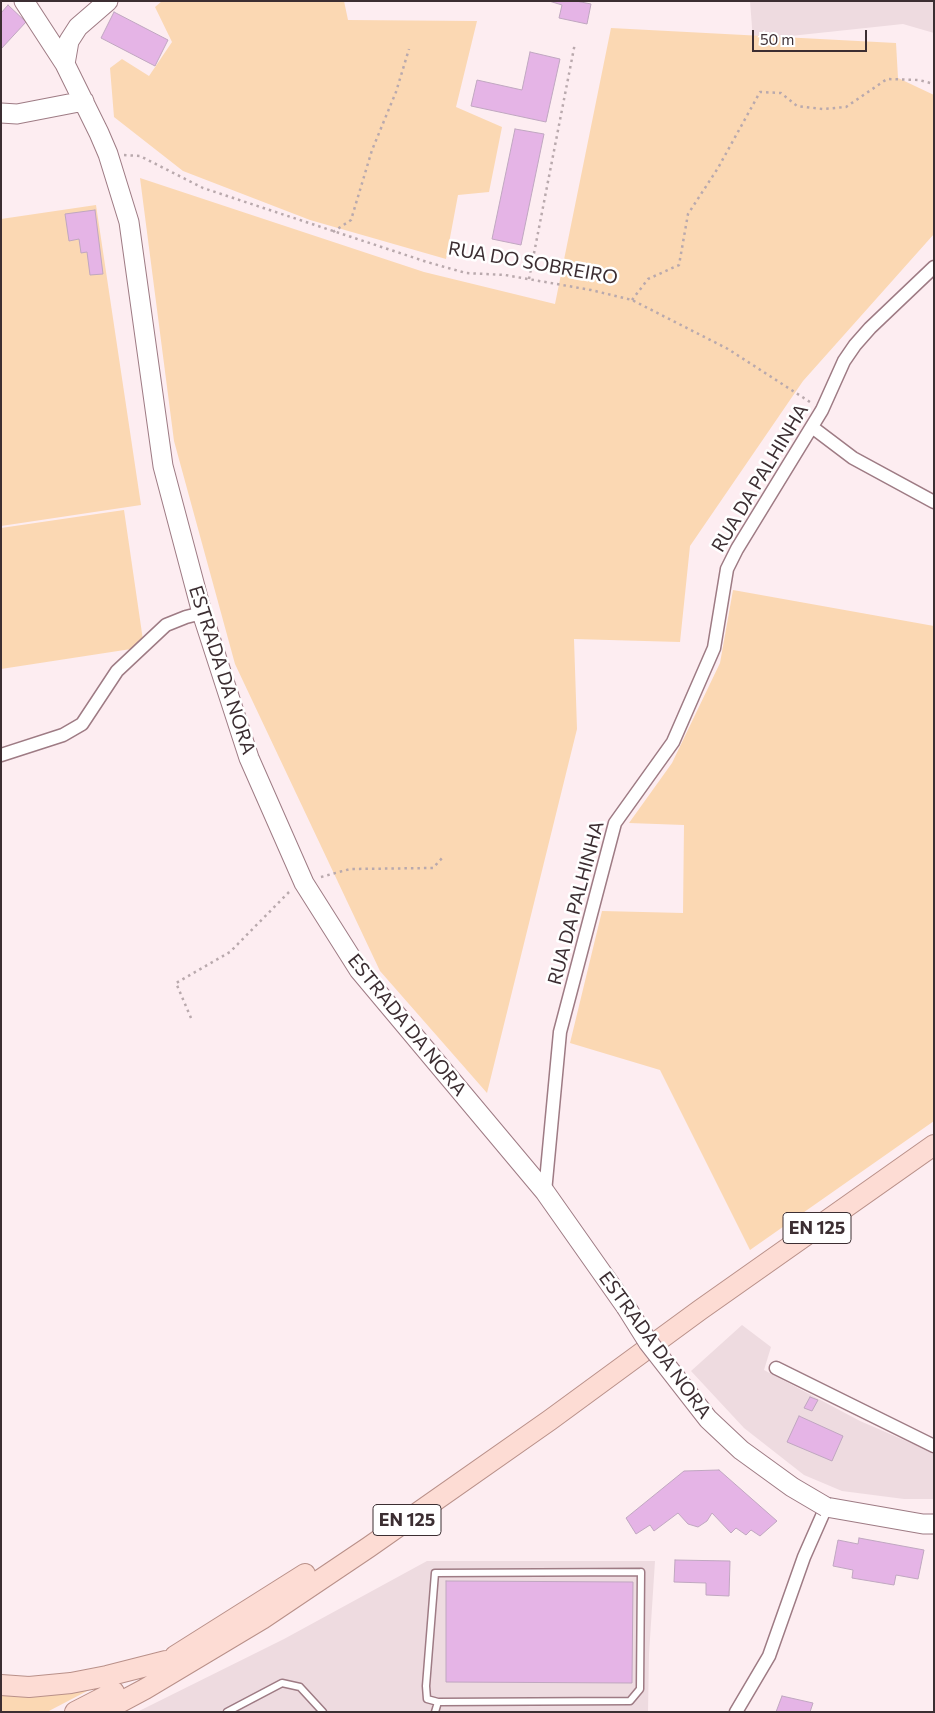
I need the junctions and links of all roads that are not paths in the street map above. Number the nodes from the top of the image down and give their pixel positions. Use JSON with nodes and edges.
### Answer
{"nodes":[{"id":1,"x":24,"y":1,"type":"edge"},
{"id":2,"x":108,"y":1,"type":"edge"},
{"id":3,"x":40,"y":25,"type":"junction"},
{"id":4,"x":78,"y":27,"type":"junction"},
{"id":5,"x":64,"y":64,"type":"junction"},
{"id":6,"x":84,"y":101,"type":"junction"},
{"id":7,"x":1,"y":114,"type":"edge"},
{"id":8,"x":934,"y":267,"type":"edge"},
{"id":9,"x":812,"y":427,"type":"junction"},
{"id":10,"x":934,"y":502,"type":"edge"},
{"id":11,"x":202,"y":614,"type":"junction"},
{"id":12,"x":1,"y":755,"type":"edge"},
{"id":13,"x":934,"y":1145,"type":"edge"},
{"id":14,"x":545,"y":1192,"type":"junction"},
{"id":15,"x":700,"y":1310,"type":"junction"},
{"id":16,"x":776,"y":1368,"type":"dead end"},
{"id":17,"x":934,"y":1446,"type":"edge"},
{"id":18,"x":826,"y":1507,"type":"junction"},
{"id":19,"x":934,"y":1524,"type":"edge"},
{"id":20,"x":166,"y":1661,"type":"junction"},
{"id":21,"x":1,"y":1685,"type":"edge"},
{"id":22,"x":438,"y":1702,"type":"junction"},
{"id":23,"x":75,"y":1712,"type":"edge"},
{"id":24,"x":102,"y":1712,"type":"edge"},
{"id":25,"x":228,"y":1712,"type":"edge"},
{"id":26,"x":323,"y":1712,"type":"edge"},
{"id":27,"x":435,"y":1712,"type":"edge"},
{"id":28,"x":736,"y":1712,"type":"edge"}],
"edges":[{"from":1,"to":3,"type":"street","name":"ESTRADA DA NORA"},
{"from":2,"to":4,"type":"street"},
{"from":3,"to":4,"type":"street"},
{"from":3,"to":5,"type":"street","name":"ESTRADA DA NORA"},
{"from":4,"to":5,"type":"street"},
{"from":5,"to":6,"type":"street","name":"ESTRADA DA NORA"},
{"from":6,"to":7,"type":"street"},
{"from":6,"to":11,"type":"street","name":"ESTRADA DA NORA"},
{"from":8,"to":9,"type":"street","name":"RUA DA PALHINHA"},
{"from":9,"to":10,"type":"street"},
{"from":9,"to":14,"type":"street","name":"RUA DA PALHINHA"},
{"from":11,"to":12,"type":"street"},
{"from":11,"to":14,"type":"street","name":"ESTRADA DA NORA"},
{"from":13,"to":15,"type":"main road","number":"EN 125"},
{"from":14,"to":18,"type":"street","name":"ESTRADA DA NORA","bridge":true},
{"from":15,"to":20,"type":"main road","number":"EN 125"},
{"from":15,"to":24,"type":"main road","number":"EN 125"},
{"from":16,"to":17,"type":"street"},
{"from":18,"to":19,"type":"street","name":"ESTRADA DA NORA"},
{"from":18,"to":28,"type":"street"},
{"from":20,"to":21,"type":"main road"},
{"from":20,"to":23,"type":"main road","number":"EN 125"},
{"from":22,"to":22,"type":"lane"},
{"from":22,"to":27,"type":"lane"},
{"from":25,"to":26,"type":"lane"}]}
